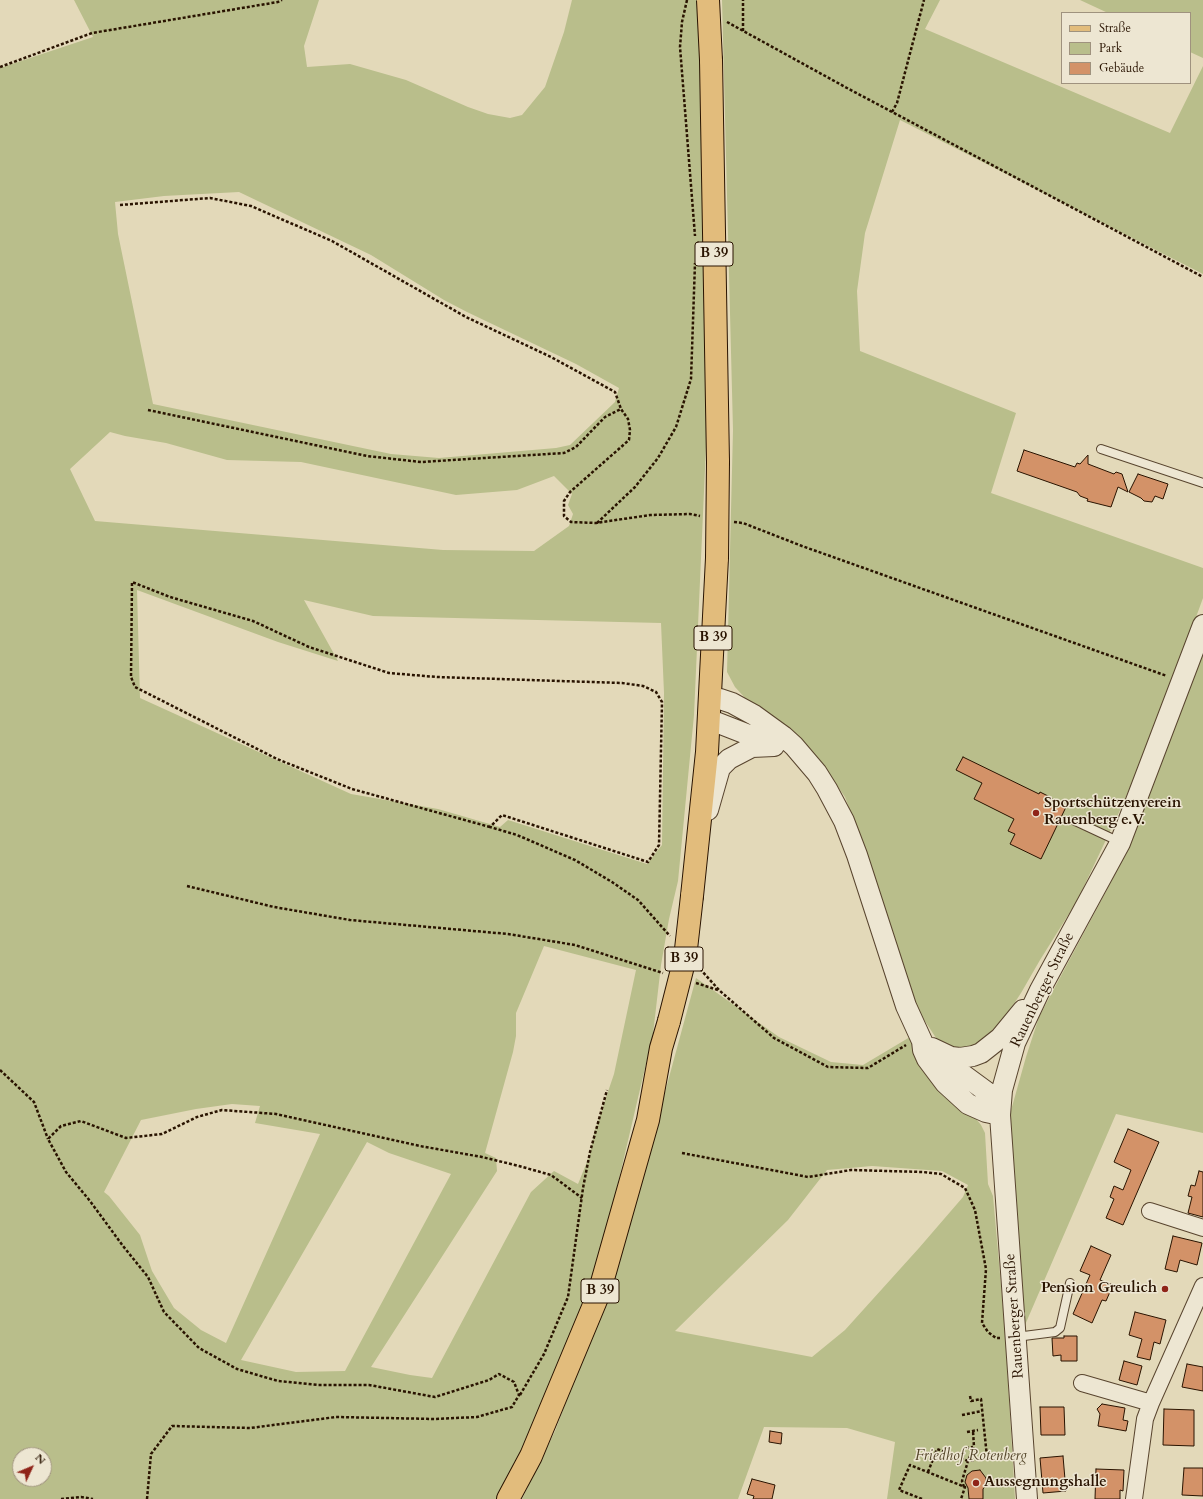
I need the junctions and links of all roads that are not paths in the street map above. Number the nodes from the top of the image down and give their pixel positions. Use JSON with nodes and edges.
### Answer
{"nodes":[{"id":1,"x":708,"y":0,"type":"edge"},
{"id":2,"x":1101,"y":449,"type":"dead end"},
{"id":3,"x":1203,"y":483,"type":"edge"},
{"id":4,"x":1203,"y":625,"type":"edge"},
{"id":5,"x":709,"y":708,"type":"junction"},
{"id":6,"x":774,"y":746,"type":"junction"},
{"id":7,"x":817,"y":773,"type":"junction"},
{"id":8,"x":1075,"y":821,"type":"dead end"},
{"id":9,"x":697,"y":840,"type":"junction"},
{"id":10,"x":1120,"y":843,"type":"junction"},
{"id":11,"x":1040,"y":990,"type":"junction"},
{"id":12,"x":925,"y":1043,"type":"junction"},
{"id":13,"x":1000,"y":1115,"type":"junction"},
{"id":14,"x":1150,"y":1211,"type":"dead end"},
{"id":15,"x":1203,"y":1228,"type":"edge"},
{"id":16,"x":1070,"y":1283,"type":"dead end"},
{"id":17,"x":1203,"y":1286,"type":"edge"},
{"id":18,"x":1016,"y":1337,"type":"junction"},
{"id":19,"x":1082,"y":1383,"type":"dead end"},
{"id":20,"x":1151,"y":1403,"type":"junction"},
{"id":21,"x":508,"y":1499,"type":"edge"},
{"id":22,"x":1027,"y":1499,"type":"edge"},
{"id":23,"x":1134,"y":1499,"type":"edge"}],
"edges":[{"from":1,"to":5,"type":"main road","number":"B 39","bridge":true},
{"from":2,"to":3,"type":"lane"},
{"from":4,"to":10,"type":"street","name":"Rauenberger Straße"},
{"from":5,"to":6,"type":"street"},
{"from":5,"to":7,"type":"street"},
{"from":5,"to":9,"type":"main road","number":"B 39"},
{"from":6,"to":7,"type":"street"},
{"from":6,"to":9,"type":"street"},
{"from":7,"to":12,"type":"street"},
{"from":8,"to":10,"type":"lane"},
{"from":9,"to":21,"type":"main road","number":"B 39","bridge":true},
{"from":10,"to":11,"type":"street","name":"Rauenberger Straße"},
{"from":11,"to":12,"type":"street"},
{"from":11,"to":13,"type":"street","name":"Rauenberger Straße"},
{"from":12,"to":13,"type":"street"},
{"from":13,"to":18,"type":"street","name":"Rauenberger Straße"},
{"from":14,"to":15,"type":"street"},
{"from":16,"to":18,"type":"lane"},
{"from":17,"to":20,"type":"street"},
{"from":18,"to":22,"type":"street","name":"Rauenberger Straße"},
{"from":19,"to":20,"type":"street"},
{"from":20,"to":23,"type":"street"}]}
